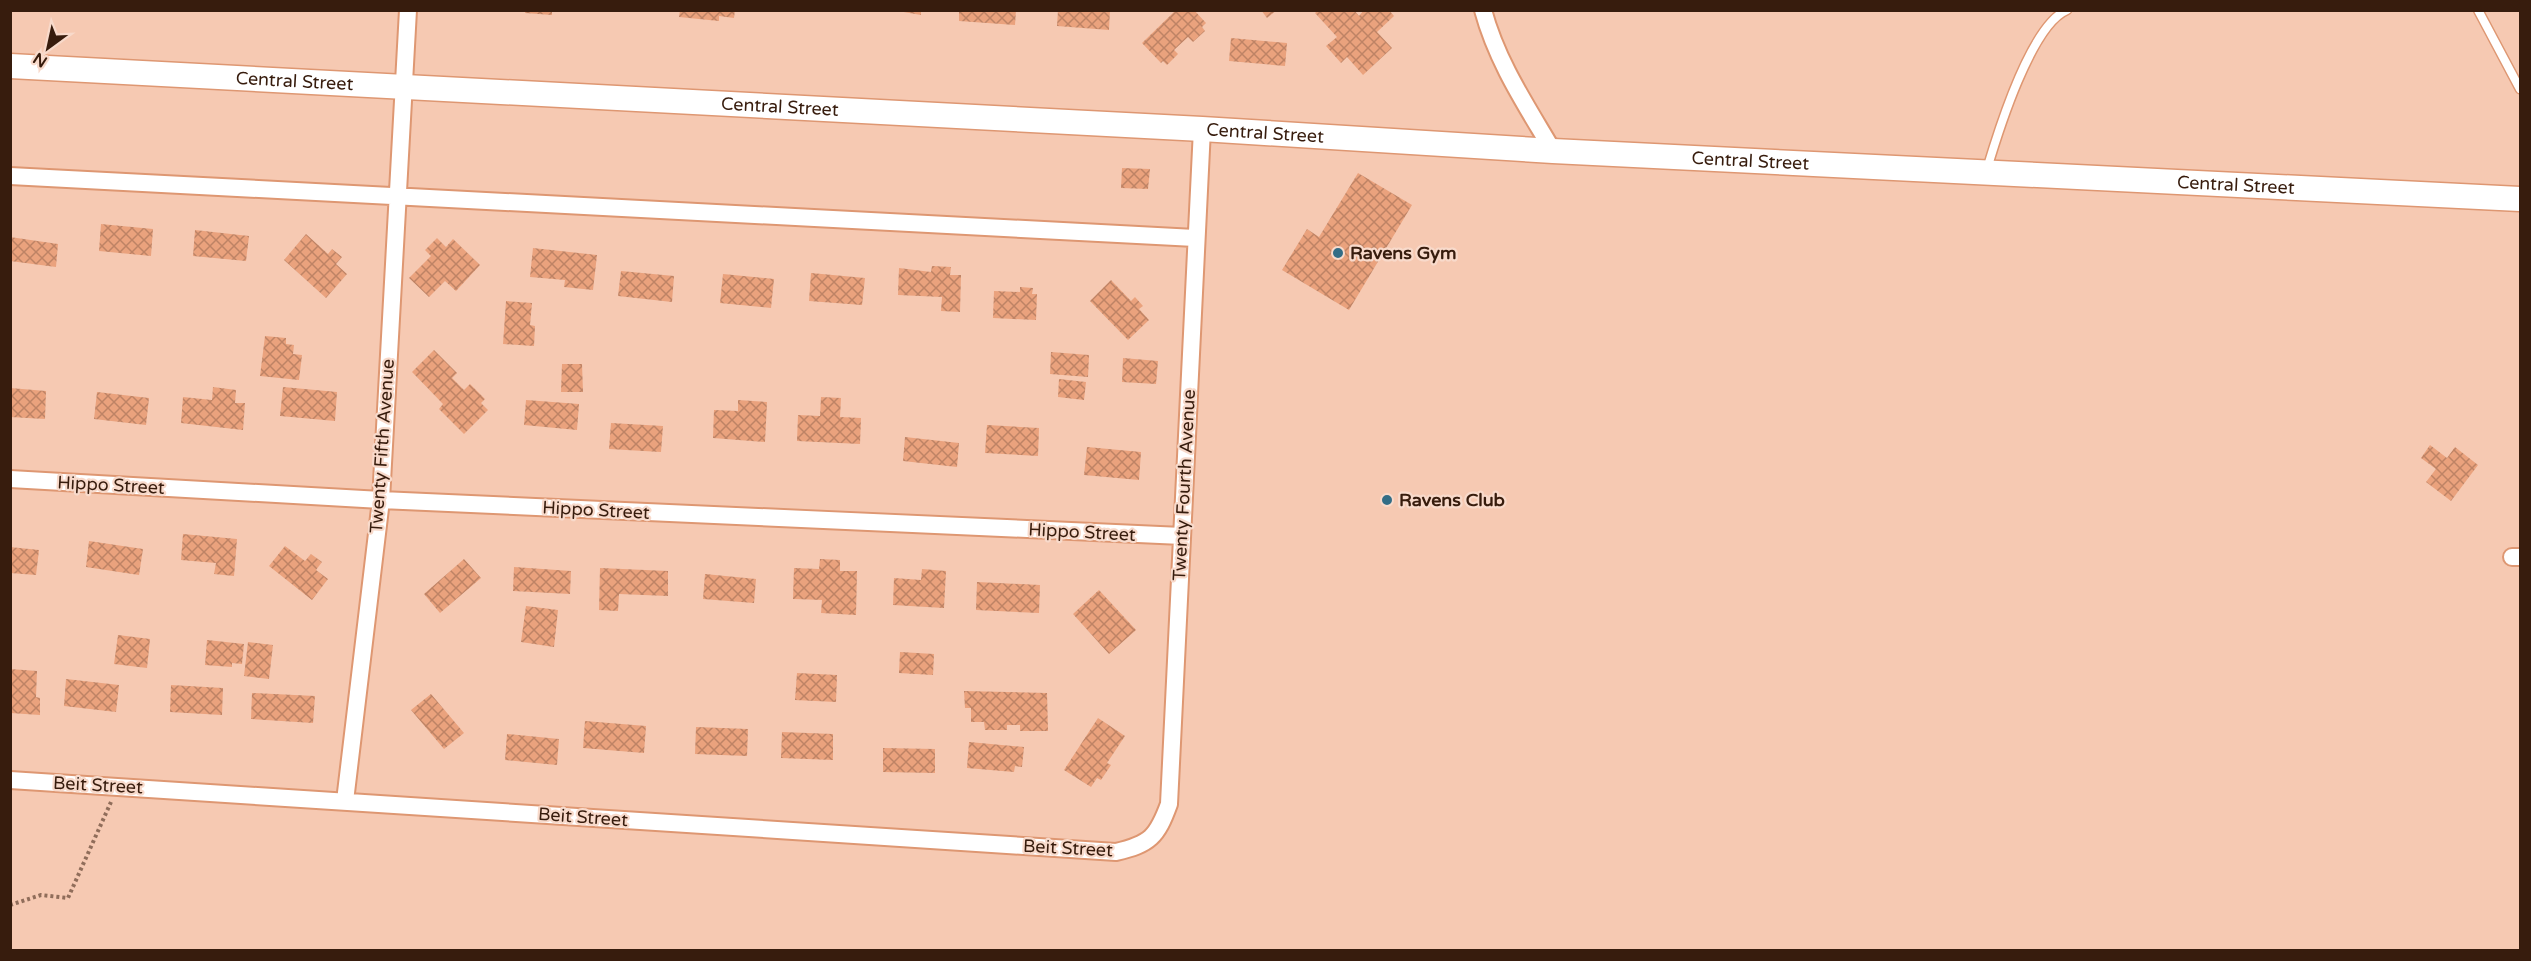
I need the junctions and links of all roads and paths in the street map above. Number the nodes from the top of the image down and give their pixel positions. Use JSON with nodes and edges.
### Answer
{"nodes":[{"id":1,"x":408,"y":10,"type":"edge"},
{"id":2,"x":1483,"y":10,"type":"edge"},
{"id":3,"x":2067,"y":10,"type":"edge"},
{"id":4,"x":2478,"y":10,"type":"edge"},
{"id":5,"x":10,"y":66,"type":"edge"},
{"id":6,"x":404,"y":89,"type":"junction"},
{"id":7,"x":2520,"y":89,"type":"edge"},
{"id":8,"x":1202,"y":129,"type":"junction"},
{"id":9,"x":1553,"y":151,"type":"junction"},
{"id":10,"x":1986,"y":173,"type":"junction"},
{"id":11,"x":10,"y":176,"type":"edge"},
{"id":12,"x":396,"y":196,"type":"junction"},
{"id":13,"x":2520,"y":199,"type":"edge"},
{"id":14,"x":1195,"y":238,"type":"junction"},
{"id":15,"x":10,"y":479,"type":"edge"},
{"id":16,"x":381,"y":500,"type":"junction"},
{"id":17,"x":1182,"y":536,"type":"junction"},
{"id":18,"x":10,"y":780,"type":"edge"},
{"id":19,"x":119,"y":786,"type":"junction"},
{"id":20,"x":345,"y":801,"type":"junction"},
{"id":21,"x":1152,"y":838,"type":"joint"},
{"id":22,"x":10,"y":905,"type":"edge"}],
"edges":[{"from":1,"to":6,"type":"street","name":"Twenty Fifth Avenue"},
{"from":2,"to":9,"type":"street"},
{"from":3,"to":10,"type":"lane"},
{"from":4,"to":7,"type":"lane"},
{"from":5,"to":6,"type":"street","name":"Central Street"},
{"from":6,"to":8,"type":"street","name":"Central Street"},
{"from":6,"to":12,"type":"street","name":"Twenty Fifth Avenue"},
{"from":8,"to":9,"type":"street","name":"Central Street"},
{"from":8,"to":14,"type":"street","name":"Twenty Fourth Avenue"},
{"from":9,"to":10,"type":"street","name":"Central Street"},
{"from":10,"to":13,"type":"street","name":"Central Street"},
{"from":11,"to":12,"type":"street"},
{"from":12,"to":14,"type":"street"},
{"from":12,"to":16,"type":"street","name":"Twenty Fifth Avenue"},
{"from":14,"to":17,"type":"street","name":"Twenty Fourth Avenue"},
{"from":15,"to":16,"type":"street","name":"Hippo Street"},
{"from":16,"to":17,"type":"street","name":"Hippo Street"},
{"from":16,"to":20,"type":"street","name":"Twenty Fifth Avenue"},
{"from":17,"to":21,"type":"street","name":"Twenty Fourth Avenue"},
{"from":18,"to":19,"type":"street","name":"Beit Street"},
{"from":19,"to":20,"type":"street","name":"Beit Street"},
{"from":19,"to":22,"type":"path"},
{"from":20,"to":21,"type":"street","name":"Beit Street"}]}
